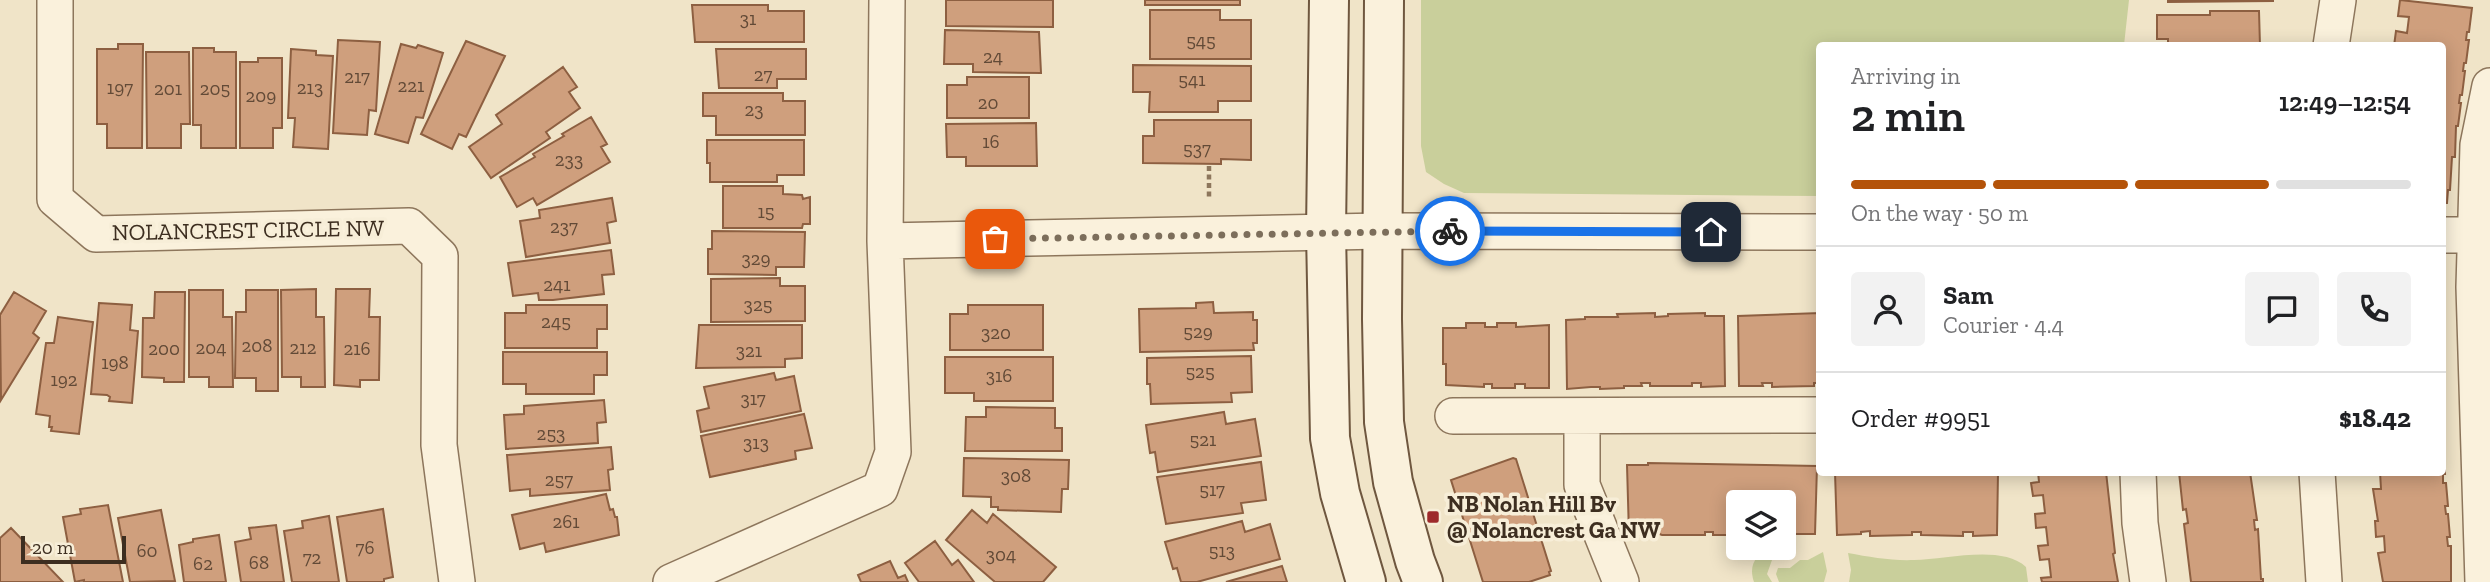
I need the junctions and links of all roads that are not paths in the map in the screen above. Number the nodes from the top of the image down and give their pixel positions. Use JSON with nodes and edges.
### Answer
{"nodes":[{"id":1,"x":55,"y":0,"type":"edge"},
{"id":2,"x":887,"y":0,"type":"edge"},
{"id":3,"x":1329,"y":0,"type":"edge"},
{"id":4,"x":1384,"y":0,"type":"edge"},
{"id":5,"x":2337,"y":0,"type":"edge"},
{"id":6,"x":2332,"y":42,"type":"edge"},
{"id":7,"x":2490,"y":86,"type":"edge"},
{"id":8,"x":1355,"y":231,"type":"junction"},
{"id":9,"x":1816,"y":232,"type":"edge"},
{"id":10,"x":2459,"y":235,"type":"edge"},
{"id":11,"x":885,"y":241,"type":"junction"},
{"id":12,"x":1816,"y":415,"type":"edge"},
{"id":13,"x":1453,"y":416,"type":"dead end"},
{"id":14,"x":1582,"y":417,"type":"junction"},
{"id":15,"x":2138,"y":476,"type":"edge"},
{"id":16,"x":2318,"y":476,"type":"edge"},
{"id":17,"x":457,"y":582,"type":"edge"},
{"id":18,"x":671,"y":582,"type":"edge"},
{"id":19,"x":1366,"y":582,"type":"edge"},
{"id":20,"x":1423,"y":582,"type":"edge"},
{"id":21,"x":1621,"y":582,"type":"edge"},
{"id":22,"x":2148,"y":582,"type":"edge"},
{"id":23,"x":2324,"y":582,"type":"edge"},
{"id":24,"x":2483,"y":582,"type":"edge"}],
"edges":[{"from":1,"to":17,"type":"street","name":"NOLANCREST CIRCLE NW"},
{"from":2,"to":11,"type":"street"},
{"from":3,"to":8,"type":"street"},
{"from":4,"to":8,"type":"street"},
{"from":5,"to":6,"type":"street"},
{"from":7,"to":10,"type":"street"},
{"from":8,"to":9,"type":"street"},
{"from":8,"to":11,"type":"street"},
{"from":8,"to":19,"type":"street"},
{"from":8,"to":20,"type":"street"},
{"from":10,"to":24,"type":"street"},
{"from":11,"to":18,"type":"street"},
{"from":12,"to":14,"type":"street"},
{"from":13,"to":14,"type":"street"},
{"from":14,"to":21,"type":"street"},
{"from":15,"to":22,"type":"street"},
{"from":16,"to":23,"type":"street"}]}
